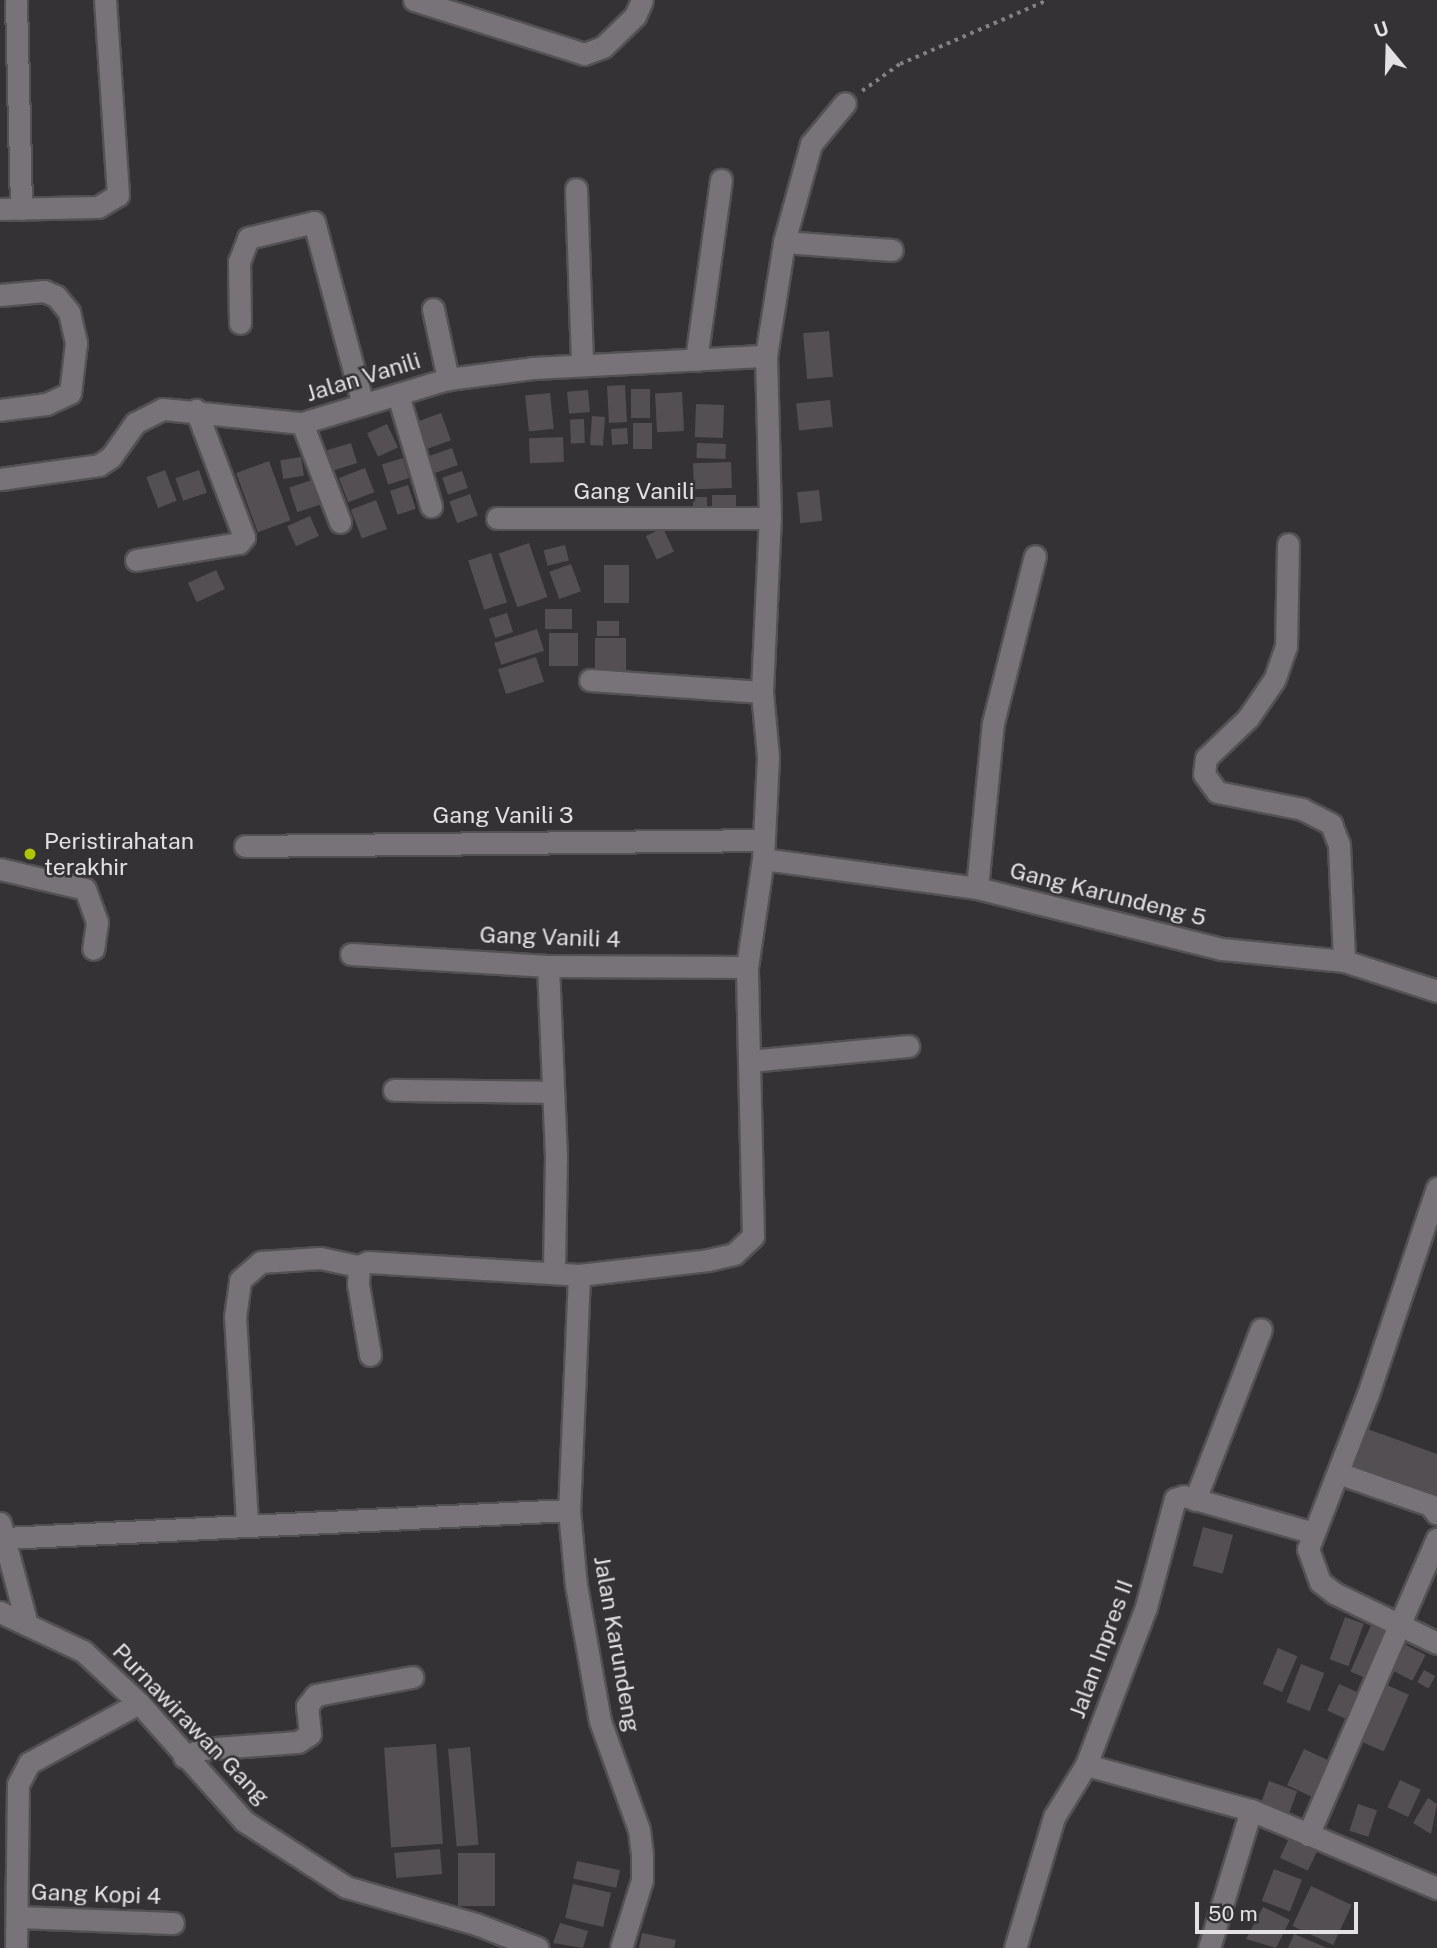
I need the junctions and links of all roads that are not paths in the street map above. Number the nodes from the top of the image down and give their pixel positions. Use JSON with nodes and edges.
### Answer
{"nodes":[{"id":1,"x":105,"y":0,"type":"edge"},
{"id":2,"x":642,"y":0,"type":"edge"},
{"id":3,"x":16,"y":1,"type":"edge"},
{"id":4,"x":418,"y":1,"type":"edge"},
{"id":5,"x":845,"y":103,"type":"road end"},
{"id":6,"x":720,"y":180,"type":"dead end"},
{"id":7,"x":576,"y":189,"type":"dead end"},
{"id":8,"x":0,"y":209,"type":"edge"},
{"id":9,"x":22,"y":209,"type":"junction"},
{"id":10,"x":784,"y":242,"type":"junction"},
{"id":11,"x":892,"y":250,"type":"dead end"},
{"id":12,"x":0,"y":295,"type":"edge"},
{"id":13,"x":433,"y":309,"type":"dead end"},
{"id":14,"x":240,"y":323,"type":"dead end"},
{"id":15,"x":766,"y":356,"type":"junction"},
{"id":16,"x":696,"y":360,"type":"junction"},
{"id":17,"x":582,"y":365,"type":"junction"},
{"id":18,"x":449,"y":379,"type":"junction"},
{"id":19,"x":398,"y":395,"type":"junction"},
{"id":20,"x":363,"y":405,"type":"junction"},
{"id":21,"x":0,"y":410,"type":"edge"},
{"id":22,"x":196,"y":410,"type":"junction"},
{"id":23,"x":302,"y":423,"type":"junction"},
{"id":24,"x":0,"y":479,"type":"edge"},
{"id":25,"x":431,"y":506,"type":"dead end"},
{"id":26,"x":497,"y":518,"type":"dead end"},
{"id":27,"x":770,"y":518,"type":"junction"},
{"id":28,"x":340,"y":522,"type":"dead end"},
{"id":29,"x":1288,"y":544,"type":"dead end"},
{"id":30,"x":1035,"y":556,"type":"dead end"},
{"id":31,"x":136,"y":560,"type":"dead end"},
{"id":32,"x":590,"y":680,"type":"dead end"},
{"id":33,"x":762,"y":692,"type":"junction"},
{"id":34,"x":244,"y":846,"type":"dead end"},
{"id":35,"x":762,"y":849,"type":"junction"},
{"id":36,"x":0,"y":869,"type":"edge"},
{"id":37,"x":977,"y":888,"type":"junction"},
{"id":38,"x":93,"y":949,"type":"dead end"},
{"id":39,"x":351,"y":954,"type":"dead end"},
{"id":40,"x":1344,"y":961,"type":"junction"},
{"id":41,"x":548,"y":966,"type":"junction"},
{"id":42,"x":747,"y":967,"type":"junction"},
{"id":43,"x":1437,"y":991,"type":"edge"},
{"id":44,"x":908,"y":1046,"type":"dead end"},
{"id":45,"x":750,"y":1061,"type":"junction"},
{"id":46,"x":394,"y":1090,"type":"dead end"},
{"id":47,"x":553,"y":1092,"type":"junction"},
{"id":48,"x":1437,"y":1188,"type":"edge"},
{"id":49,"x":1428,"y":1246,"type":"edge"},
{"id":50,"x":359,"y":1266,"type":"junction"},
{"id":51,"x":554,"y":1271,"type":"junction"},
{"id":52,"x":579,"y":1275,"type":"junction"},
{"id":53,"x":1261,"y":1329,"type":"dead end"},
{"id":54,"x":370,"y":1355,"type":"dead end"},
{"id":55,"x":1338,"y":1473,"type":"junction"},
{"id":56,"x":1195,"y":1500,"type":"junction"},
{"id":57,"x":569,"y":1510,"type":"junction"},
{"id":58,"x":1437,"y":1514,"type":"edge"},
{"id":59,"x":247,"y":1523,"type":"junction"},
{"id":60,"x":2,"y":1530,"type":"edge"},
{"id":61,"x":1314,"y":1533,"type":"junction"},
{"id":62,"x":1437,"y":1539,"type":"edge"},
{"id":63,"x":0,"y":1612,"type":"edge"},
{"id":64,"x":26,"y":1621,"type":"junction"},
{"id":65,"x":1401,"y":1624,"type":"junction"},
{"id":66,"x":1437,"y":1643,"type":"edge"},
{"id":67,"x":412,"y":1677,"type":"dead end"},
{"id":68,"x":139,"y":1703,"type":"junction"},
{"id":69,"x":184,"y":1757,"type":"junction"},
{"id":70,"x":1086,"y":1765,"type":"junction"},
{"id":71,"x":1251,"y":1810,"type":"junction"},
{"id":72,"x":1308,"y":1835,"type":"junction"},
{"id":73,"x":1437,"y":1888,"type":"edge"},
{"id":74,"x":17,"y":1917,"type":"junction"},
{"id":75,"x":173,"y":1923,"type":"dead end"},
{"id":76,"x":16,"y":1948,"type":"edge"},
{"id":77,"x":538,"y":1948,"type":"edge"},
{"id":78,"x":621,"y":1948,"type":"edge"},
{"id":79,"x":1015,"y":1948,"type":"edge"},
{"id":80,"x":1209,"y":1948,"type":"edge"}],
"edges":[{"from":1,"to":9,"type":"street"},
{"from":2,"to":4,"type":"street"},
{"from":3,"to":9,"type":"street"},
{"from":5,"to":10,"type":"street"},
{"from":6,"to":16,"type":"street"},
{"from":7,"to":17,"type":"street"},
{"from":8,"to":9,"type":"street"},
{"from":10,"to":11,"type":"street"},
{"from":10,"to":15,"type":"street"},
{"from":12,"to":21,"type":"street"},
{"from":13,"to":18,"type":"street"},
{"from":14,"to":20,"type":"street"},
{"from":15,"to":16,"type":"street","name":"Jalan Vanili"},
{"from":15,"to":27,"type":"street"},
{"from":16,"to":17,"type":"street","name":"Jalan Vanili"},
{"from":17,"to":18,"type":"street","name":"Jalan Vanili"},
{"from":18,"to":19,"type":"street","name":"Jalan Vanili"},
{"from":19,"to":20,"type":"street","name":"Jalan Vanili"},
{"from":19,"to":25,"type":"street"},
{"from":20,"to":23,"type":"street","name":"Jalan Vanili"},
{"from":22,"to":23,"type":"street","name":"Jalan Vanili"},
{"from":22,"to":24,"type":"street","name":"Jalan Vanili"},
{"from":22,"to":31,"type":"street"},
{"from":23,"to":28,"type":"street"},
{"from":26,"to":27,"type":"street","name":"Gang Vanili"},
{"from":27,"to":33,"type":"street"},
{"from":29,"to":40,"type":"street"},
{"from":30,"to":37,"type":"street"},
{"from":32,"to":33,"type":"street"},
{"from":33,"to":35,"type":"street"},
{"from":34,"to":35,"type":"street","name":"Gang Vanili 3"},
{"from":35,"to":37,"type":"street","name":"Gang Karundeng 5"},
{"from":35,"to":42,"type":"street"},
{"from":36,"to":38,"type":"street"},
{"from":37,"to":40,"type":"street","name":"Gang Karundeng 5"},
{"from":39,"to":41,"type":"street","name":"Gang Vanili 4"},
{"from":40,"to":43,"type":"street","name":"Gang Karundeng 5"},
{"from":41,"to":42,"type":"street","name":"Gang Vanili 4"},
{"from":41,"to":47,"type":"street"},
{"from":42,"to":45,"type":"street"},
{"from":44,"to":45,"type":"street"},
{"from":45,"to":52,"type":"street"},
{"from":46,"to":47,"type":"street"},
{"from":47,"to":51,"type":"street"},
{"from":48,"to":49,"type":"street"},
{"from":49,"to":55,"type":"street"},
{"from":50,"to":51,"type":"street"},
{"from":50,"to":54,"type":"street"},
{"from":50,"to":59,"type":"street"},
{"from":51,"to":52,"type":"street"},
{"from":52,"to":57,"type":"street","name":"Jalan Karundeng"},
{"from":53,"to":56,"type":"street"},
{"from":55,"to":58,"type":"street"},
{"from":55,"to":61,"type":"street"},
{"from":56,"to":61,"type":"street"},
{"from":56,"to":70,"type":"street","name":"Jalan Inpres II"},
{"from":57,"to":59,"type":"street"},
{"from":57,"to":78,"type":"street","name":"Jalan Karundeng"},
{"from":59,"to":60,"type":"street"},
{"from":60,"to":64,"type":"street"},
{"from":61,"to":65,"type":"street"},
{"from":62,"to":65,"type":"street"},
{"from":63,"to":64,"type":"street","name":"Purnawirawan Gang"},
{"from":64,"to":68,"type":"street","name":"Purnawirawan Gang"},
{"from":65,"to":66,"type":"street"},
{"from":65,"to":72,"type":"street"},
{"from":67,"to":69,"type":"street"},
{"from":68,"to":69,"type":"street","name":"Purnawirawan Gang"},
{"from":68,"to":74,"type":"street"},
{"from":69,"to":77,"type":"street","name":"Purnawirawan Gang"},
{"from":70,"to":71,"type":"street"},
{"from":70,"to":79,"type":"street","name":"Jalan Inpres II"},
{"from":71,"to":72,"type":"street"},
{"from":71,"to":80,"type":"street"},
{"from":72,"to":73,"type":"street"},
{"from":74,"to":75,"type":"street","name":"Gang Kopi 4"},
{"from":74,"to":76,"type":"street"}]}
